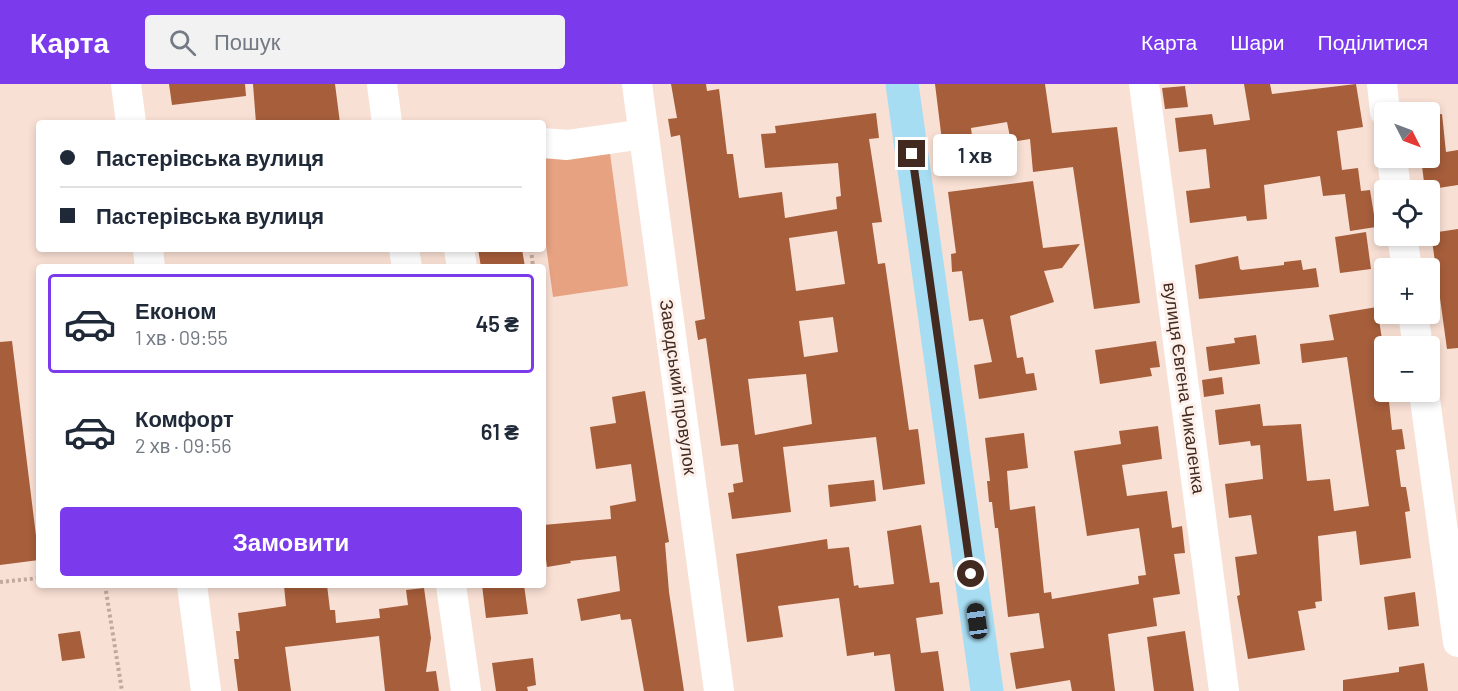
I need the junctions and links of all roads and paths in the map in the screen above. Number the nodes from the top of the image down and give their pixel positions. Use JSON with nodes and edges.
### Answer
{"nodes":[{"id":1,"x":126,"y":84,"type":"edge"},
{"id":2,"x":382,"y":84,"type":"edge"},
{"id":3,"x":637,"y":84,"type":"edge"},
{"id":4,"x":902,"y":84,"type":"edge"},
{"id":5,"x":1144,"y":84,"type":"edge"},
{"id":6,"x":1382,"y":84,"type":"edge"},
{"id":7,"x":1384,"y":102,"type":"edge"},
{"id":8,"x":132,"y":120,"type":"edge"},
{"id":9,"x":387,"y":120,"type":"edge"},
{"id":10,"x":644,"y":135,"type":"junction"},
{"id":11,"x":546,"y":143,"type":"edge"},
{"id":12,"x":1425,"y":402,"type":"edge"},
{"id":13,"x":36,"y":578,"type":"edge"},
{"id":14,"x":0,"y":582,"type":"edge"},
{"id":15,"x":105,"y":588,"type":"edge"},
{"id":16,"x":192,"y":588,"type":"edge"},
{"id":17,"x":451,"y":588,"type":"edge"},
{"id":18,"x":1458,"y":642,"type":"edge"},
{"id":19,"x":122,"y":691,"type":"edge"},
{"id":20,"x":206,"y":691,"type":"edge"},
{"id":21,"x":466,"y":691,"type":"edge"},
{"id":22,"x":719,"y":691,"type":"edge"},
{"id":23,"x":987,"y":691,"type":"edge"},
{"id":24,"x":1224,"y":691,"type":"edge"}],
"edges":[{"from":1,"to":8,"type":"street"},
{"from":2,"to":9,"type":"street"},
{"from":3,"to":10,"type":"street","name":"Заводський провулок"},
{"from":4,"to":23,"type":"main road"},
{"from":5,"to":24,"type":"street","name":"вулиця Євгена Чикаленка"},
{"from":6,"to":7,"type":"street"},
{"from":10,"to":11,"type":"street"},
{"from":10,"to":22,"type":"street","name":"Заводський провулок"},
{"from":12,"to":18,"type":"street"},
{"from":13,"to":14,"type":"path"},
{"from":15,"to":19,"type":"path"},
{"from":16,"to":20,"type":"street"},
{"from":17,"to":21,"type":"street"}]}
